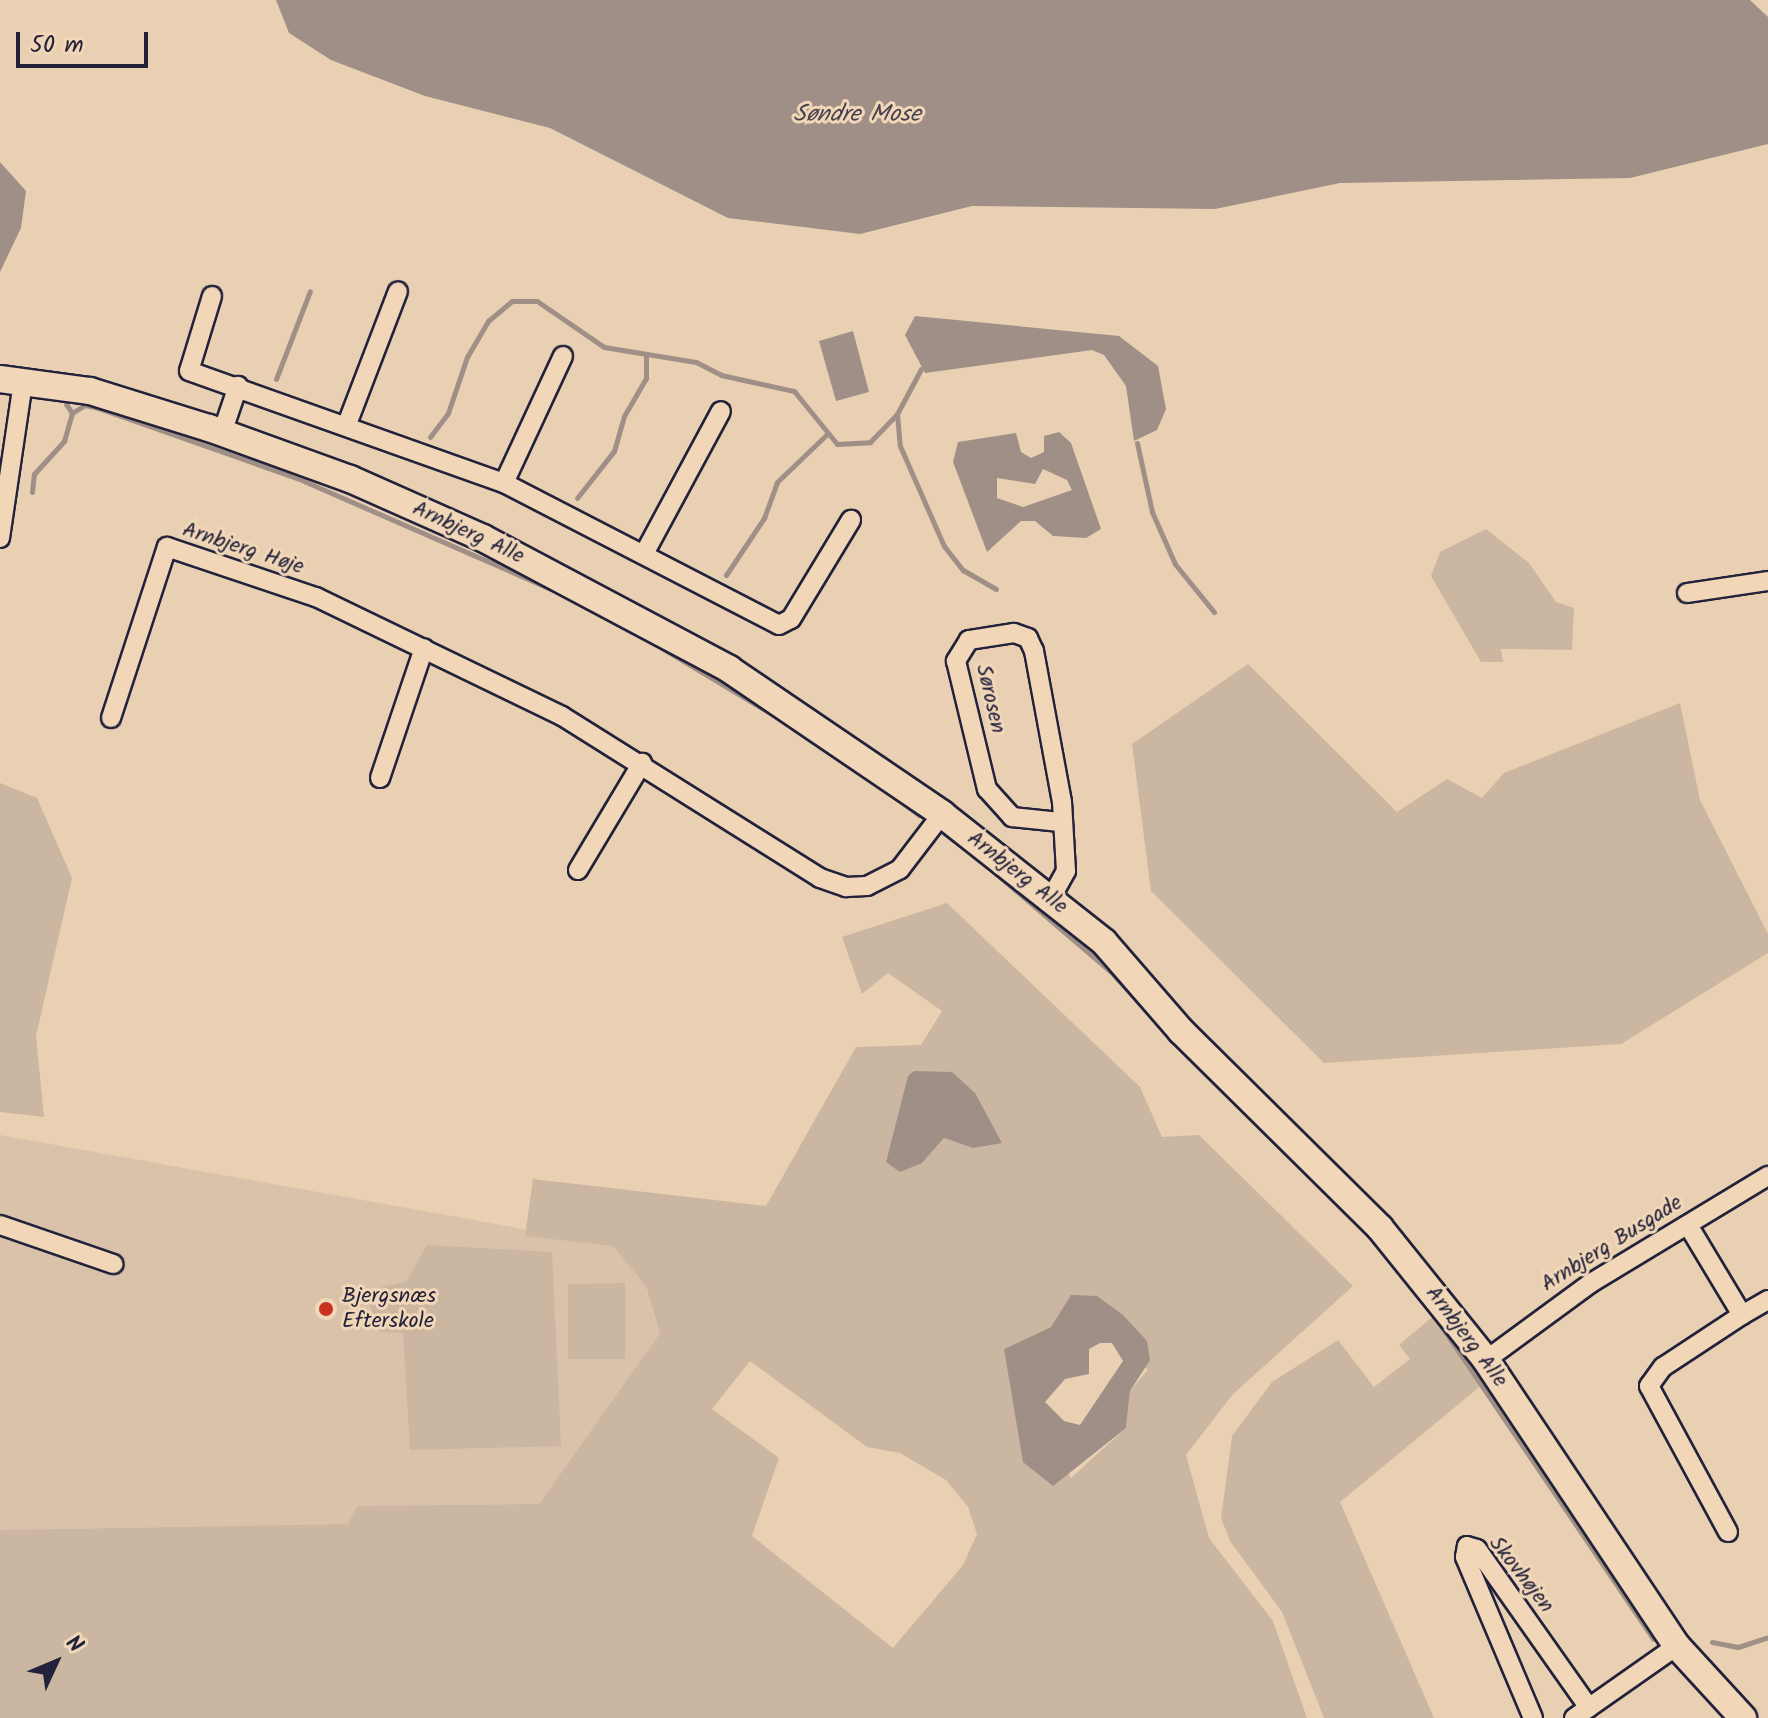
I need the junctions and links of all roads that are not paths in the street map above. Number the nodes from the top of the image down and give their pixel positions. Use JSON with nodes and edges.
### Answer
{"nodes":[{"id":1,"x":398,"y":291,"type":"dead end"},
{"id":2,"x":212,"y":296,"type":"dead end"},
{"id":3,"x":563,"y":356,"type":"dead end"},
{"id":4,"x":12,"y":381,"type":"edge"},
{"id":5,"x":238,"y":386,"type":"junction"},
{"id":6,"x":721,"y":411,"type":"dead end"},
{"id":7,"x":347,"y":424,"type":"junction"},
{"id":8,"x":222,"y":433,"type":"junction"},
{"id":9,"x":504,"y":483,"type":"junction"},
{"id":10,"x":851,"y":520,"type":"dead end"},
{"id":11,"x":0,"y":538,"type":"edge"},
{"id":12,"x":644,"y":554,"type":"junction"},
{"id":13,"x":1768,"y":581,"type":"edge"},
{"id":14,"x":1687,"y":593,"type":"dead end"},
{"id":15,"x":424,"y":648,"type":"junction"},
{"id":16,"x":111,"y":718,"type":"dead end"},
{"id":17,"x":642,"y":763,"type":"junction"},
{"id":18,"x":380,"y":778,"type":"dead end"},
{"id":19,"x":942,"y":814,"type":"junction"},
{"id":20,"x":1060,"y":822,"type":"junction"},
{"id":21,"x":578,"y":870,"type":"dead end"},
{"id":22,"x":1051,"y":898,"type":"junction"},
{"id":23,"x":1768,"y":1176,"type":"edge"},
{"id":24,"x":0,"y":1225,"type":"edge"},
{"id":25,"x":1688,"y":1225,"type":"junction"},
{"id":26,"x":113,"y":1264,"type":"dead end"},
{"id":27,"x":1768,"y":1300,"type":"edge"},
{"id":28,"x":1742,"y":1315,"type":"junction"},
{"id":29,"x":1486,"y":1360,"type":"junction"},
{"id":30,"x":1728,"y":1532,"type":"dead end"},
{"id":31,"x":1677,"y":1646,"type":"junction"},
{"id":32,"x":1586,"y":1709,"type":"edge"},
{"id":33,"x":1533,"y":1718,"type":"edge"},
{"id":34,"x":1608,"y":1718,"type":"edge"},
{"id":35,"x":1743,"y":1718,"type":"edge"}],
"edges":[{"from":1,"to":7,"type":"street"},
{"from":2,"to":5,"type":"street"},
{"from":3,"to":9,"type":"street"},
{"from":4,"to":8,"type":"street","name":"Arnbjerg Alle"},
{"from":4,"to":11,"type":"street","name":"Arnbjerg Alle"},
{"from":5,"to":7,"type":"street"},
{"from":5,"to":8,"type":"street"},
{"from":6,"to":12,"type":"street"},
{"from":7,"to":9,"type":"street"},
{"from":8,"to":19,"type":"street","name":"Arnbjerg Alle"},
{"from":9,"to":12,"type":"street"},
{"from":10,"to":12,"type":"street"},
{"from":13,"to":14,"type":"street"},
{"from":15,"to":16,"type":"street","name":"Arnbjerg Høje"},
{"from":15,"to":17,"type":"street","name":"Arnbjerg Høje"},
{"from":15,"to":18,"type":"street"},
{"from":17,"to":19,"type":"street","name":"Arnbjerg Høje"},
{"from":17,"to":21,"type":"street"},
{"from":19,"to":22,"type":"street","name":"Arnbjerg Alle"},
{"from":20,"to":20,"type":"street","name":"Sørosen"},
{"from":20,"to":22,"type":"street","name":"Sørosen"},
{"from":22,"to":29,"type":"street","name":"Arnbjerg Alle"},
{"from":23,"to":25,"type":"street","name":"Arnbjerg Busgade"},
{"from":24,"to":26,"type":"street"},
{"from":25,"to":28,"type":"street"},
{"from":25,"to":29,"type":"street","name":"Arnbjerg Busgade"},
{"from":27,"to":28,"type":"street"},
{"from":28,"to":30,"type":"street"},
{"from":29,"to":31,"type":"street","name":"Arnbjerg Alle"},
{"from":31,"to":32,"type":"street"},
{"from":31,"to":35,"type":"street","name":"Arnbjerg Alle"},
{"from":32,"to":33,"type":"street","name":"Skovhøjen"},
{"from":32,"to":34,"type":"street","name":"Skovhøjen"}]}
